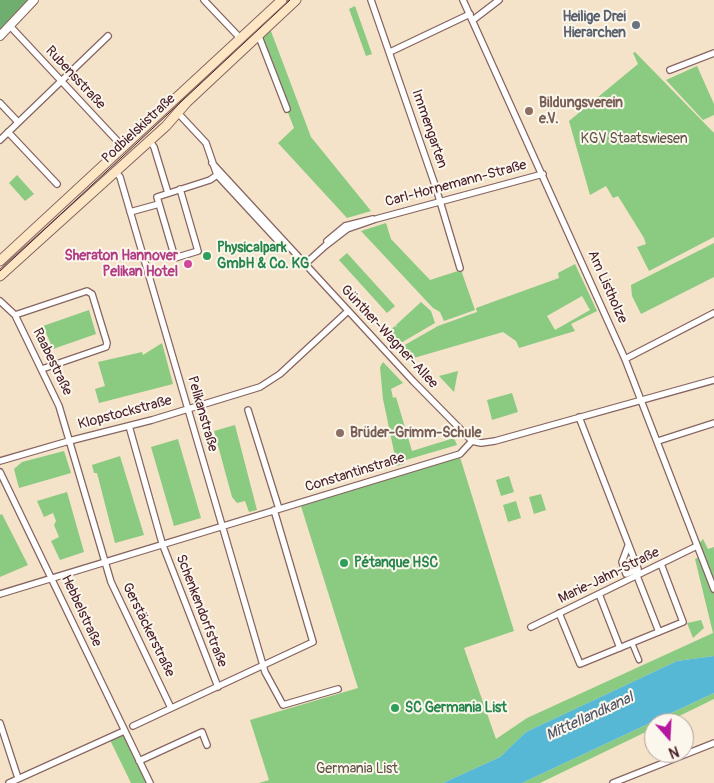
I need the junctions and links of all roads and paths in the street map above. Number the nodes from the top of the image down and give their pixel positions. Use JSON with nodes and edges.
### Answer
{"nodes":[{"id":1,"x":34,"y":0,"type":"edge"},
{"id":2,"x":204,"y":0,"type":"edge"},
{"id":3,"x":282,"y":0,"type":"edge"},
{"id":4,"x":296,"y":0,"type":"edge"},
{"id":5,"x":371,"y":0,"type":"edge"},
{"id":6,"x":463,"y":0,"type":"edge"},
{"id":7,"x":499,"y":0,"type":"edge"},
{"id":8,"x":470,"y":14,"type":"junction"},
{"id":9,"x":473,"y":20,"type":"junction"},
{"id":10,"x":10,"y":26,"type":"junction"},
{"id":11,"x":258,"y":34,"type":"junction"},
{"id":12,"x":0,"y":36,"type":"edge"},
{"id":13,"x":108,"y":36,"type":"dead end"},
{"id":14,"x":241,"y":39,"type":"junction"},
{"id":15,"x":390,"y":52,"type":"junction"},
{"id":16,"x":714,"y":53,"type":"edge"},
{"id":17,"x":670,"y":70,"type":"dead end"},
{"id":18,"x":60,"y":81,"type":"junction"},
{"id":19,"x":0,"y":103,"type":"edge"},
{"id":20,"x":170,"y":104,"type":"junction"},
{"id":21,"x":287,"y":109,"type":"dead end"},
{"id":22,"x":178,"y":113,"type":"junction"},
{"id":23,"x":18,"y":122,"type":"junction"},
{"id":24,"x":8,"y":132,"type":"junction"},
{"id":25,"x":0,"y":140,"type":"edge"},
{"id":26,"x":149,"y":140,"type":"junction"},
{"id":27,"x":123,"y":147,"type":"junction"},
{"id":28,"x":107,"y":162,"type":"junction"},
{"id":29,"x":212,"y":163,"type":"junction"},
{"id":30,"x":115,"y":171,"type":"junction"},
{"id":31,"x":543,"y":174,"type":"junction"},
{"id":32,"x":217,"y":175,"type":"junction"},
{"id":33,"x":57,"y":184,"type":"dead end"},
{"id":34,"x":180,"y":189,"type":"junction"},
{"id":35,"x":168,"y":193,"type":"junction"},
{"id":36,"x":440,"y":201,"type":"junction"},
{"id":37,"x":159,"y":204,"type":"junction"},
{"id":38,"x":130,"y":212,"type":"junction"},
{"id":39,"x":290,"y":249,"type":"junction"},
{"id":40,"x":0,"y":261,"type":"edge"},
{"id":41,"x":304,"y":265,"type":"junction"},
{"id":42,"x":460,"y":268,"type":"dead end"},
{"id":43,"x":0,"y":276,"type":"edge"},
{"id":44,"x":0,"y":301,"type":"edge"},
{"id":45,"x":348,"y":311,"type":"junction"},
{"id":46,"x":714,"y":314,"type":"edge"},
{"id":47,"x":15,"y":315,"type":"junction"},
{"id":48,"x":625,"y":359,"type":"junction"},
{"id":49,"x":42,"y":369,"type":"junction"},
{"id":50,"x":714,"y":380,"type":"edge"},
{"id":51,"x":643,"y":400,"type":"junction"},
{"id":52,"x":188,"y":409,"type":"junction"},
{"id":53,"x":248,"y":410,"type":"dead end"},
{"id":54,"x":579,"y":417,"type":"junction"},
{"id":55,"x":714,"y":423,"type":"edge"},
{"id":56,"x":129,"y":426,"type":"junction"},
{"id":57,"x":69,"y":441,"type":"junction"},
{"id":58,"x":472,"y":441,"type":"junction"},
{"id":59,"x":658,"y":441,"type":"junction"},
{"id":60,"x":0,"y":462,"type":"edge"},
{"id":61,"x":0,"y":472,"type":"edge"},
{"id":62,"x":276,"y":509,"type":"junction"},
{"id":63,"x":222,"y":525,"type":"junction"},
{"id":64,"x":162,"y":543,"type":"junction"},
{"id":65,"x":628,"y":546,"type":"dead end"},
{"id":66,"x":697,"y":546,"type":"junction"},
{"id":67,"x":104,"y":561,"type":"junction"},
{"id":68,"x":661,"y":564,"type":"junction"},
{"id":69,"x":637,"y":576,"type":"junction"},
{"id":70,"x":51,"y":577,"type":"junction"},
{"id":71,"x":714,"y":589,"type":"edge"},
{"id":72,"x":0,"y":594,"type":"edge"},
{"id":73,"x":599,"y":594,"type":"junction"},
{"id":74,"x":559,"y":614,"type":"junction"},
{"id":75,"x":531,"y":627,"type":"dead end"},
{"id":76,"x":660,"y":632,"type":"junction"},
{"id":77,"x":632,"y":643,"type":"junction"},
{"id":78,"x":620,"y":648,"type":"junction"},
{"id":79,"x":639,"y":660,"type":"dead end"},
{"id":80,"x":263,"y":665,"type":"junction"},
{"id":81,"x":218,"y":687,"type":"junction"},
{"id":82,"x":338,"y":689,"type":"dead end"},
{"id":83,"x":171,"y":708,"type":"junction"},
{"id":84,"x":0,"y":723,"type":"edge"},
{"id":85,"x":133,"y":726,"type":"dead end"},
{"id":86,"x":124,"y":731,"type":"junction"},
{"id":87,"x":714,"y":743,"type":"edge"},
{"id":88,"x":207,"y":745,"type":"dead end"},
{"id":89,"x":139,"y":761,"type":"junction"},
{"id":90,"x":18,"y":780,"type":"edge"},
{"id":91,"x":9,"y":783,"type":"edge"},
{"id":92,"x":150,"y":783,"type":"edge"},
{"id":93,"x":613,"y":783,"type":"edge"}],
"edges":[{"from":1,"to":10,"type":"street"},
{"from":2,"to":14,"type":"street"},
{"from":3,"to":14,"type":"main road","name":"Podbielskistraße"},
{"from":4,"to":11,"type":"main road","name":"Podbielskistraße"},
{"from":5,"to":15,"type":"street","name":"Immengarten"},
{"from":6,"to":8,"type":"street","name":"Am Listholze"},
{"from":7,"to":9,"type":"street"},
{"from":8,"to":9,"type":"street","name":"Am Listholze"},
{"from":8,"to":15,"type":"street"},
{"from":9,"to":31,"type":"street","name":"Am Listholze"},
{"from":10,"to":12,"type":"street"},
{"from":10,"to":18,"type":"street","name":"Rubensstraße"},
{"from":11,"to":21,"type":"street"},
{"from":11,"to":22,"type":"main road","name":"Podbielskistraße"},
{"from":13,"to":18,"type":"street"},
{"from":14,"to":20,"type":"main road","name":"Podbielskistraße"},
{"from":15,"to":36,"type":"street","name":"Immengarten"},
{"from":16,"to":17,"type":"street"},
{"from":18,"to":23,"type":"street"},
{"from":18,"to":27,"type":"street","name":"Rubensstraße"},
{"from":19,"to":23,"type":"street"},
{"from":20,"to":22,"type":"main road"},
{"from":20,"to":27,"type":"main road","name":"Podbielskistraße"},
{"from":22,"to":26,"type":"main road","name":"Podbielskistraße"},
{"from":22,"to":29,"type":"street","name":"Günther-Wagner-Allee"},
{"from":23,"to":24,"type":"street"},
{"from":24,"to":25,"type":"street"},
{"from":24,"to":33,"type":"street"},
{"from":26,"to":30,"type":"main road","name":"Podbielskistraße"},
{"from":26,"to":35,"type":"street"},
{"from":27,"to":28,"type":"main road","name":"Podbielskistraße"},
{"from":28,"to":30,"type":"main road"},
{"from":28,"to":40,"type":"main road","name":"Podbielskistraße"},
{"from":29,"to":32,"type":"street","name":"Günther-Wagner-Allee"},
{"from":29,"to":39,"type":"street","name":"Günther-Wagner-Allee"},
{"from":30,"to":38,"type":"street","name":"Pelikanstraße"},
{"from":30,"to":43,"type":"main road","name":"Podbielskistraße"},
{"from":31,"to":36,"type":"street","name":"Carl-Hornemann-Straße"},
{"from":31,"to":48,"type":"street","name":"Am Listholze"},
{"from":32,"to":34,"type":"street"},
{"from":32,"to":39,"type":"street","name":"Günther-Wagner-Allee"},
{"from":34,"to":35,"type":"street"},
{"from":34,"to":37,"type":"street"},
{"from":35,"to":37,"type":"street"},
{"from":36,"to":41,"type":"street","name":"Carl-Hornemann-Straße"},
{"from":36,"to":42,"type":"street","name":"Immengarten"},
{"from":37,"to":38,"type":"street"},
{"from":38,"to":52,"type":"street","name":"Pelikanstraße"},
{"from":39,"to":41,"type":"street","name":"Günther-Wagner-Allee"},
{"from":41,"to":45,"type":"street","name":"Günther-Wagner-Allee"},
{"from":44,"to":47,"type":"street","name":"Raabestraße"},
{"from":45,"to":52,"type":"street","name":"Klopstockstraße"},
{"from":45,"to":58,"type":"street","name":"Günther-Wagner-Allee"},
{"from":46,"to":48,"type":"street"},
{"from":47,"to":49,"type":"street","name":"Raabestraße"},
{"from":47,"to":49,"type":"street"},
{"from":48,"to":51,"type":"street","name":"Am Listholze"},
{"from":49,"to":57,"type":"street","name":"Raabestraße"},
{"from":50,"to":51,"type":"street"},
{"from":51,"to":54,"type":"street"},
{"from":51,"to":59,"type":"street","name":"Am Listholze"},
{"from":52,"to":56,"type":"street","name":"Klopstockstraße"},
{"from":52,"to":63,"type":"street","name":"Pelikanstraße"},
{"from":53,"to":62,"type":"street"},
{"from":54,"to":58,"type":"street"},
{"from":54,"to":65,"type":"street"},
{"from":55,"to":59,"type":"street"},
{"from":56,"to":57,"type":"street","name":"Klopstockstraße"},
{"from":56,"to":64,"type":"street","name":"Schenkendorfstraße"},
{"from":57,"to":60,"type":"street","name":"Klopstockstraße"},
{"from":57,"to":67,"type":"street","name":"Raabestraße"},
{"from":58,"to":62,"type":"street","name":"Constantinstraße"},
{"from":59,"to":66,"type":"street","name":"Am Listholze"},
{"from":61,"to":70,"type":"street","name":"Hebbelstraße"},
{"from":62,"to":63,"type":"street","name":"Constantinstraße"},
{"from":62,"to":80,"type":"street"},
{"from":63,"to":64,"type":"street","name":"Constantinstraße"},
{"from":63,"to":80,"type":"street","name":"Pelikanstraße"},
{"from":64,"to":67,"type":"street","name":"Constantinstraße"},
{"from":64,"to":81,"type":"street","name":"Schenkendorfstraße"},
{"from":66,"to":68,"type":"street","name":"Marie-Jahn-Straße"},
{"from":66,"to":71,"type":"street","name":"Am Listholze"},
{"from":67,"to":70,"type":"street","name":"Constantinstraße"},
{"from":67,"to":83,"type":"street","name":"Gerstäckerstraße"},
{"from":68,"to":69,"type":"street","name":"Marie-Jahn-Straße"},
{"from":68,"to":76,"type":"street"},
{"from":69,"to":73,"type":"street","name":"Marie-Jahn-Straße"},
{"from":69,"to":76,"type":"street"},
{"from":70,"to":72,"type":"street","name":"Constantinstraße"},
{"from":70,"to":86,"type":"street","name":"Hebbelstraße"},
{"from":73,"to":74,"type":"street","name":"Marie-Jahn-Straße"},
{"from":73,"to":78,"type":"street"},
{"from":74,"to":75,"type":"street","name":"Marie-Jahn-Straße"},
{"from":74,"to":78,"type":"street"},
{"from":76,"to":77,"type":"street"},
{"from":77,"to":78,"type":"street"},
{"from":77,"to":79,"type":"street"},
{"from":80,"to":81,"type":"street"},
{"from":80,"to":82,"type":"street","name":"Pelikanstraße"},
{"from":81,"to":83,"type":"street"},
{"from":83,"to":85,"type":"street"},
{"from":84,"to":90,"type":"street"},
{"from":86,"to":89,"type":"street","name":"Hebbelstraße"},
{"from":86,"to":90,"type":"street"},
{"from":87,"to":93,"type":"street"},
{"from":88,"to":89,"type":"street"},
{"from":89,"to":92,"type":"street","name":"Hebbelstraße"},
{"from":90,"to":91,"type":"street"}]}
